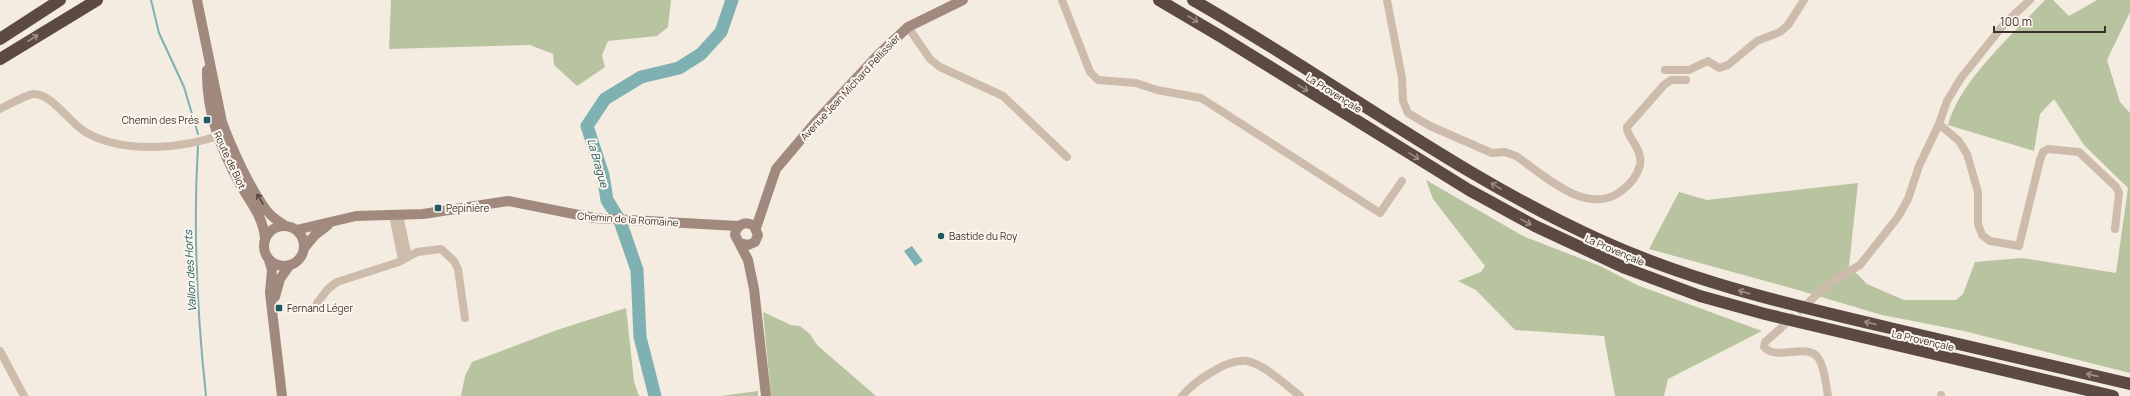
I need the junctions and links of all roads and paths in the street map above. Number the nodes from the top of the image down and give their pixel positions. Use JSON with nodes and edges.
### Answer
{"nodes":[{"id":1,"x":60,"y":0,"type":"edge"},
{"id":2,"x":97,"y":0,"type":"edge"},
{"id":3,"x":197,"y":0,"type":"edge"},
{"id":4,"x":963,"y":0,"type":"edge"},
{"id":5,"x":1062,"y":0,"type":"edge"},
{"id":6,"x":1159,"y":0,"type":"edge"},
{"id":7,"x":1193,"y":0,"type":"edge"},
{"id":8,"x":1387,"y":0,"type":"edge"},
{"id":9,"x":1804,"y":0,"type":"edge"},
{"id":10,"x":2030,"y":0,"type":"edge"},
{"id":11,"x":908,"y":27,"type":"junction"},
{"id":12,"x":0,"y":39,"type":"edge"},
{"id":13,"x":0,"y":59,"type":"edge"},
{"id":14,"x":1665,"y":70,"type":"dead end"},
{"id":15,"x":1686,"y":80,"type":"dead end"},
{"id":16,"x":0,"y":109,"type":"edge"},
{"id":17,"x":1939,"y":124,"type":"junction"},
{"id":18,"x":222,"y":135,"type":"junction"},
{"id":19,"x":1067,"y":157,"type":"dead end"},
{"id":20,"x":1402,"y":181,"type":"dead end"},
{"id":21,"x":396,"y":215,"type":"junction"},
{"id":22,"x":333,"y":222,"type":"junction"},
{"id":23,"x":711,"y":224,"type":"junction"},
{"id":24,"x":286,"y":226,"type":"junction"},
{"id":25,"x":747,"y":226,"type":"junction"},
{"id":26,"x":2114,"y":229,"type":"dead end"},
{"id":27,"x":296,"y":230,"type":"junction"},
{"id":28,"x":265,"y":238,"type":"junction"},
{"id":29,"x":738,"y":241,"type":"junction"},
{"id":30,"x":752,"y":244,"type":"junction"},
{"id":31,"x":304,"y":248,"type":"junction"},
{"id":32,"x":405,"y":259,"type":"junction"},
{"id":33,"x":269,"y":260,"type":"junction"},
{"id":34,"x":289,"y":266,"type":"junction"},
{"id":35,"x":754,"y":289,"type":"junction"},
{"id":36,"x":1812,"y":299,"type":"tunnel mouth"},
{"id":37,"x":317,"y":303,"type":"dead end"},
{"id":38,"x":273,"y":305,"type":"junction"},
{"id":39,"x":466,"y":318,"type":"dead end"},
{"id":40,"x":1780,"y":329,"type":"tunnel mouth"},
{"id":41,"x":0,"y":351,"type":"edge"},
{"id":42,"x":2130,"y":384,"type":"edge"},
{"id":43,"x":24,"y":396,"type":"edge"},
{"id":44,"x":282,"y":396,"type":"edge"},
{"id":45,"x":766,"y":396,"type":"edge"},
{"id":46,"x":1182,"y":396,"type":"edge"},
{"id":47,"x":1300,"y":396,"type":"edge"},
{"id":48,"x":1828,"y":396,"type":"edge"},
{"id":49,"x":2114,"y":396,"type":"edge"}],
"edges":[{"from":1,"to":12,"type":"highway"},
{"from":13,"to":2,"type":"highway","one_way":true},
{"from":3,"to":18,"type":"street","name":"Route de Biot"},
{"from":4,"to":11,"type":"street","name":"Avenue Jean Michard Pellissier"},
{"from":5,"to":20,"type":"street"},
{"from":6,"to":49,"type":"highway","name":"La Provençale","one_way":true},
{"from":42,"to":7,"type":"highway","name":"La Provençale","one_way":true},
{"from":8,"to":15,"type":"street"},
{"from":9,"to":14,"type":"street"},
{"from":10,"to":17,"type":"street"},
{"from":11,"to":19,"type":"street"},
{"from":11,"to":25,"type":"street","name":"Avenue Jean Michard Pellissier"},
{"from":16,"to":18,"type":"street"},
{"from":17,"to":26,"type":"street"},
{"from":17,"to":36,"type":"street"},
{"from":24,"to":18,"type":"street","name":"Route de Biot","one_way":true},
{"from":18,"to":28,"type":"street","name":"Route de Biot"},
{"from":21,"to":22,"type":"street","name":"Chemin de la Romaine"},
{"from":21,"to":23,"type":"street","name":"Chemin de la Romaine"},
{"from":21,"to":32,"type":"street"},
{"from":22,"to":27,"type":"street","name":"Chemin de la Romaine"},
{"from":22,"to":31,"type":"street","name":"Chemin de la Romaine"},
{"from":23,"to":25,"type":"street","name":"Chemin de la Romaine"},
{"from":23,"to":29,"type":"street","name":"Chemin de la Romaine"},
{"from":24,"to":27,"type":"street"},
{"from":24,"to":28,"type":"street"},
{"from":25,"to":29,"type":"street"},
{"from":25,"to":30,"type":"street"},
{"from":27,"to":31,"type":"street"},
{"from":28,"to":33,"type":"street"},
{"from":29,"to":30,"type":"street"},
{"from":29,"to":35,"type":"street"},
{"from":30,"to":35,"type":"street"},
{"from":31,"to":34,"type":"street"},
{"from":32,"to":37,"type":"street"},
{"from":32,"to":39,"type":"street"},
{"from":33,"to":34,"type":"street"},
{"from":33,"to":38,"type":"street"},
{"from":34,"to":38,"type":"street"},
{"from":35,"to":45,"type":"street"},
{"from":38,"to":44,"type":"street"},
{"from":40,"to":48,"type":"street"},
{"from":41,"to":43,"type":"street"},
{"from":46,"to":47,"type":"street"}]}
